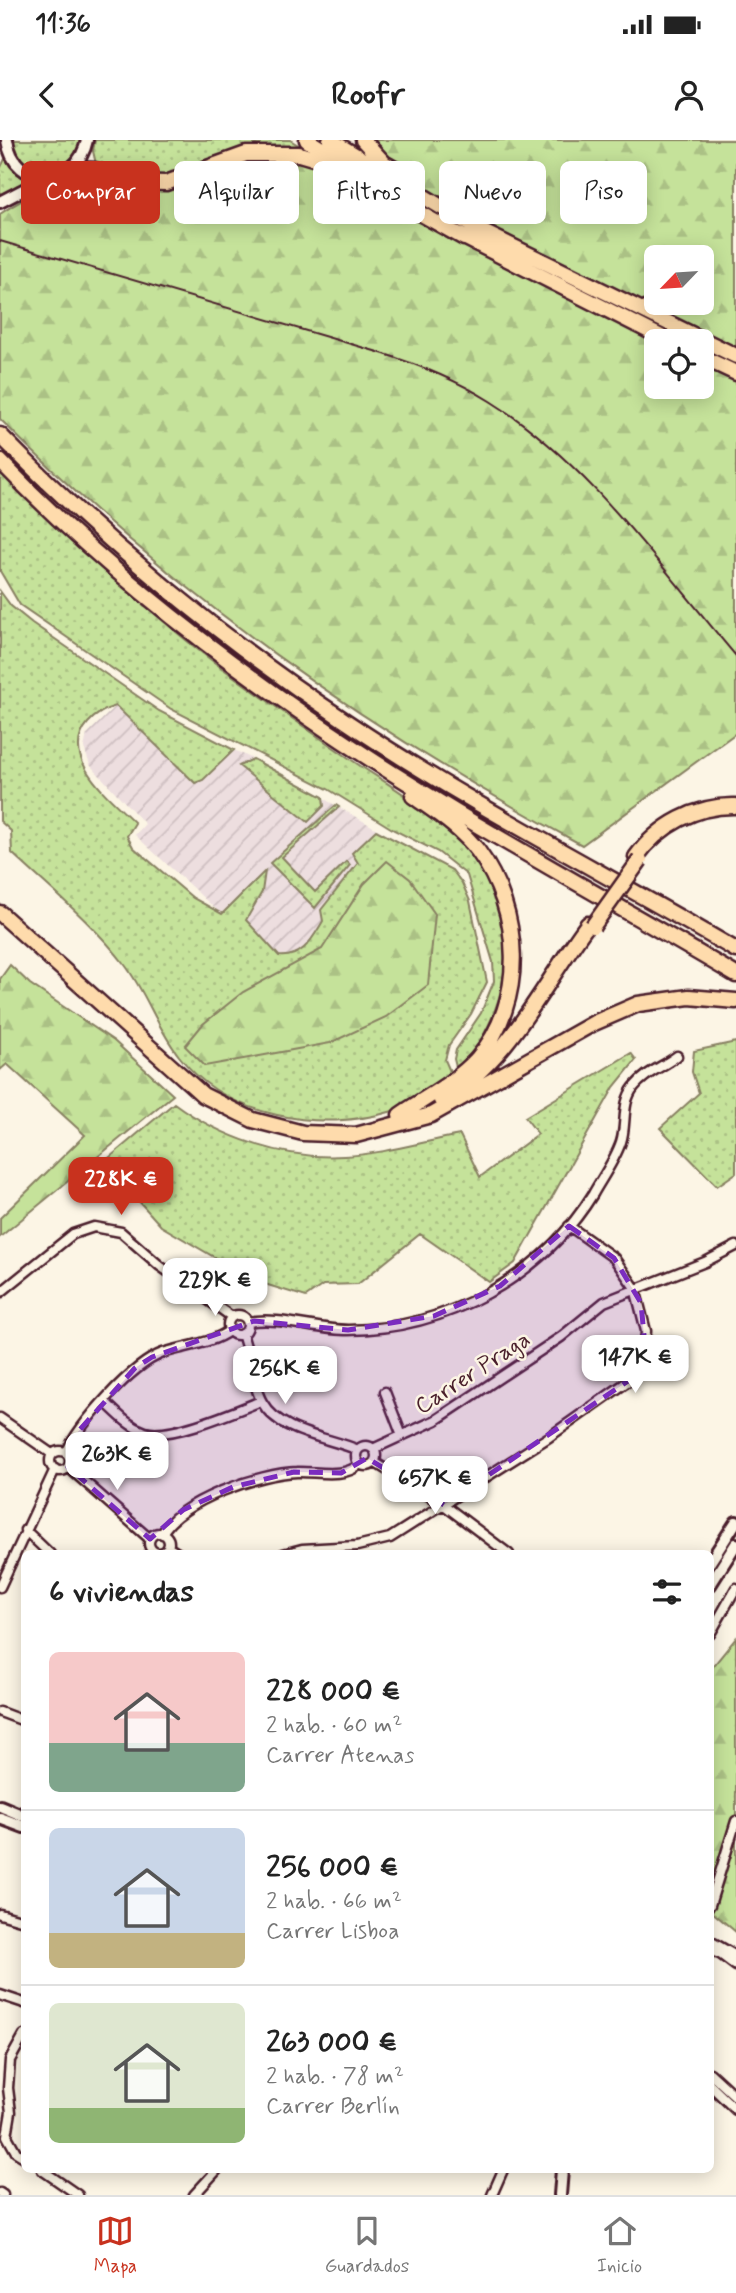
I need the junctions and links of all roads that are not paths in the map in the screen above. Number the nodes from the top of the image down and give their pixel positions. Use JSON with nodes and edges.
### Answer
{"nodes":[{"id":1,"x":6,"y":140,"type":"edge"},
{"id":2,"x":87,"y":140,"type":"edge"},
{"id":3,"x":307,"y":140,"type":"edge"},
{"id":4,"x":330,"y":140,"type":"edge"},
{"id":5,"x":363,"y":140,"type":"edge"},
{"id":6,"x":0,"y":156,"type":"edge"},
{"id":7,"x":80,"y":161,"type":"edge"},
{"id":8,"x":21,"y":167,"type":"edge"},
{"id":9,"x":160,"y":183,"type":"edge"},
{"id":10,"x":21,"y":191,"type":"edge"},
{"id":11,"x":0,"y":202,"type":"edge"},
{"id":12,"x":464,"y":238,"type":"junction"},
{"id":13,"x":569,"y":276,"type":"junction"},
{"id":14,"x":645,"y":329,"type":"edge"},
{"id":15,"x":736,"y":356,"type":"edge"},
{"id":16,"x":714,"y":363,"type":"edge"},
{"id":17,"x":736,"y":373,"type":"edge"},
{"id":18,"x":0,"y":435,"type":"edge"},
{"id":19,"x":0,"y":461,"type":"edge"},
{"id":20,"x":173,"y":616,"type":"junction"},
{"id":21,"x":736,"y":808,"type":"edge"},
{"id":22,"x":0,"y":902,"type":"edge"},
{"id":23,"x":0,"y":913,"type":"edge"},
{"id":24,"x":685,"y":921,"type":"junction"},
{"id":25,"x":591,"y":925,"type":"junction"},
{"id":26,"x":736,"y":940,"type":"edge"},
{"id":27,"x":736,"y":950,"type":"edge"},
{"id":28,"x":736,"y":975,"type":"edge"},
{"id":29,"x":736,"y":1001,"type":"edge"},
{"id":30,"x":677,"y":1056,"type":"dead end"},
{"id":31,"x":400,"y":1115,"type":"junction"},
{"id":32,"x":418,"y":1118,"type":"junction"},
{"id":33,"x":569,"y":1226,"type":"junction"},
{"id":34,"x":736,"y":1246,"type":"edge"},
{"id":35,"x":635,"y":1288,"type":"junction"},
{"id":36,"x":0,"y":1293,"type":"edge"},
{"id":37,"x":232,"y":1317,"type":"junction"},
{"id":38,"x":248,"y":1322,"type":"junction"},
{"id":39,"x":230,"y":1330,"type":"junction"},
{"id":40,"x":242,"y":1334,"type":"junction"},
{"id":41,"x":385,"y":1392,"type":"dead end"},
{"id":42,"x":261,"y":1401,"type":"junction"},
{"id":43,"x":105,"y":1402,"type":"junction"},
{"id":44,"x":0,"y":1418,"type":"edge"},
{"id":45,"x":402,"y":1436,"type":"junction"},
{"id":46,"x":373,"y":1449,"type":"junction"},
{"id":47,"x":358,"y":1450,"type":"junction"},
{"id":48,"x":66,"y":1453,"type":"junction"},
{"id":49,"x":52,"y":1454,"type":"junction"},
{"id":50,"x":374,"y":1462,"type":"junction"},
{"id":51,"x":360,"y":1464,"type":"junction"},
{"id":52,"x":68,"y":1467,"type":"junction"},
{"id":53,"x":55,"y":1469,"type":"junction"},
{"id":54,"x":444,"y":1504,"type":"junction"},
{"id":55,"x":736,"y":1521,"type":"edge"},
{"id":56,"x":26,"y":1530,"type":"junction"},
{"id":57,"x":162,"y":1534,"type":"junction"},
{"id":58,"x":150,"y":1539,"type":"junction"},
{"id":59,"x":736,"y":1544,"type":"edge"},
{"id":60,"x":168,"y":1548,"type":"joint"},
{"id":61,"x":46,"y":1550,"type":"edge"},
{"id":62,"x":152,"y":1550,"type":"edge"},
{"id":63,"x":172,"y":1550,"type":"edge"},
{"id":64,"x":298,"y":1550,"type":"edge"},
{"id":65,"x":504,"y":1550,"type":"edge"},
{"id":66,"x":714,"y":1556,"type":"edge"},
{"id":67,"x":714,"y":1579,"type":"edge"},
{"id":68,"x":0,"y":1587,"type":"edge"},
{"id":69,"x":736,"y":1588,"type":"edge"},
{"id":70,"x":714,"y":1627,"type":"edge"},
{"id":71,"x":0,"y":1712,"type":"edge"},
{"id":72,"x":21,"y":1720,"type":"edge"},
{"id":73,"x":0,"y":1806,"type":"edge"},
{"id":74,"x":21,"y":1815,"type":"edge"},
{"id":75,"x":0,"y":1818,"type":"edge"},
{"id":76,"x":736,"y":1821,"type":"edge"},
{"id":77,"x":21,"y":1826,"type":"edge"},
{"id":78,"x":714,"y":1892,"type":"edge"},
{"id":79,"x":0,"y":1914,"type":"edge"},
{"id":80,"x":21,"y":1920,"type":"edge"},
{"id":81,"x":714,"y":1943,"type":"edge"},
{"id":82,"x":714,"y":1952,"type":"edge"},
{"id":83,"x":736,"y":1956,"type":"edge"},
{"id":84,"x":736,"y":1966,"type":"edge"},
{"id":85,"x":0,"y":1995,"type":"edge"},
{"id":86,"x":21,"y":2002,"type":"edge"},
{"id":87,"x":21,"y":2040,"type":"edge"},
{"id":88,"x":714,"y":2077,"type":"edge"},
{"id":89,"x":714,"y":2089,"type":"edge"},
{"id":90,"x":736,"y":2097,"type":"edge"},
{"id":91,"x":736,"y":2110,"type":"edge"},
{"id":92,"x":21,"y":2155,"type":"edge"},
{"id":93,"x":47,"y":2173,"type":"edge"},
{"id":94,"x":214,"y":2173,"type":"edge"},
{"id":95,"x":502,"y":2173,"type":"edge"},
{"id":96,"x":562,"y":2173,"type":"edge"},
{"id":97,"x":78,"y":2195,"type":"edge"},
{"id":98,"x":194,"y":2195,"type":"edge"},
{"id":99,"x":492,"y":2195,"type":"edge"},
{"id":100,"x":560,"y":2195,"type":"edge"}],
"edges":[{"from":1,"to":6,"type":"main road"},
{"from":1,"to":8,"type":"main road"},
{"from":2,"to":7,"type":"main road"},
{"from":3,"to":12,"type":"highway"},
{"from":4,"to":13,"type":"highway"},
{"from":5,"to":13,"type":"highway"},
{"from":9,"to":12,"type":"highway"},
{"from":10,"to":11,"type":"main road"},
{"from":12,"to":14,"type":"highway"},
{"from":13,"to":15,"type":"highway"},
{"from":16,"to":17,"type":"highway"},
{"from":18,"to":24,"type":"highway"},
{"from":19,"to":20,"type":"highway"},
{"from":20,"to":28,"type":"highway"},
{"from":20,"to":31,"type":"highway"},
{"from":21,"to":25,"type":"highway","bridge":true},
{"from":22,"to":31,"type":"highway"},
{"from":23,"to":32,"type":"highway"},
{"from":24,"to":26,"type":"highway"},
{"from":24,"to":27,"type":"highway"},
{"from":25,"to":31,"type":"highway"},
{"from":25,"to":32,"type":"highway"},
{"from":29,"to":32,"type":"highway"},
{"from":30,"to":33,"type":"street"},
{"from":33,"to":35,"type":"street"},
{"from":33,"to":38,"type":"street"},
{"from":34,"to":35,"type":"street","name":"Carrer Praga"},
{"from":35,"to":45,"type":"street","name":"Carrer Praga"},
{"from":35,"to":54,"type":"street"},
{"from":36,"to":37,"type":"street"},
{"from":37,"to":38,"type":"street"},
{"from":37,"to":39,"type":"street"},
{"from":38,"to":40,"type":"street"},
{"from":39,"to":40,"type":"street"},
{"from":39,"to":43,"type":"street"},
{"from":40,"to":42,"type":"street"},
{"from":41,"to":45,"type":"street"},
{"from":42,"to":43,"type":"street"},
{"from":42,"to":47,"type":"street"},
{"from":43,"to":48,"type":"street"},
{"from":44,"to":49,"type":"street"},
{"from":45,"to":46,"type":"street","name":"Carrer Praga"},
{"from":46,"to":47,"type":"street"},
{"from":46,"to":50,"type":"street"},
{"from":47,"to":51,"type":"street"},
{"from":48,"to":49,"type":"street"},
{"from":48,"to":52,"type":"street"},
{"from":49,"to":53,"type":"street"},
{"from":50,"to":51,"type":"street"},
{"from":50,"to":54,"type":"street"},
{"from":51,"to":57,"type":"street"},
{"from":52,"to":53,"type":"street"},
{"from":52,"to":58,"type":"street"},
{"from":53,"to":56,"type":"street"},
{"from":54,"to":64,"type":"street"},
{"from":54,"to":65,"type":"street"},
{"from":55,"to":66,"type":"main road"},
{"from":56,"to":61,"type":"street"},
{"from":56,"to":68,"type":"street"},
{"from":57,"to":58,"type":"street"},
{"from":57,"to":60,"type":"street"},
{"from":58,"to":62,"type":"street"},
{"from":59,"to":67,"type":"main road"},
{"from":60,"to":63,"type":"street"},
{"from":69,"to":70,"type":"street"},
{"from":71,"to":72,"type":"street"},
{"from":73,"to":74,"type":"main road"},
{"from":75,"to":77,"type":"main road"},
{"from":76,"to":78,"type":"street"},
{"from":79,"to":80,"type":"street"},
{"from":81,"to":83,"type":"street"},
{"from":82,"to":84,"type":"street"},
{"from":85,"to":86,"type":"street"},
{"from":87,"to":92,"type":"street"},
{"from":88,"to":90,"type":"street"},
{"from":89,"to":91,"type":"street"},
{"from":93,"to":97,"type":"street"},
{"from":94,"to":98,"type":"street"},
{"from":95,"to":99,"type":"street"},
{"from":96,"to":100,"type":"main road"}]}
